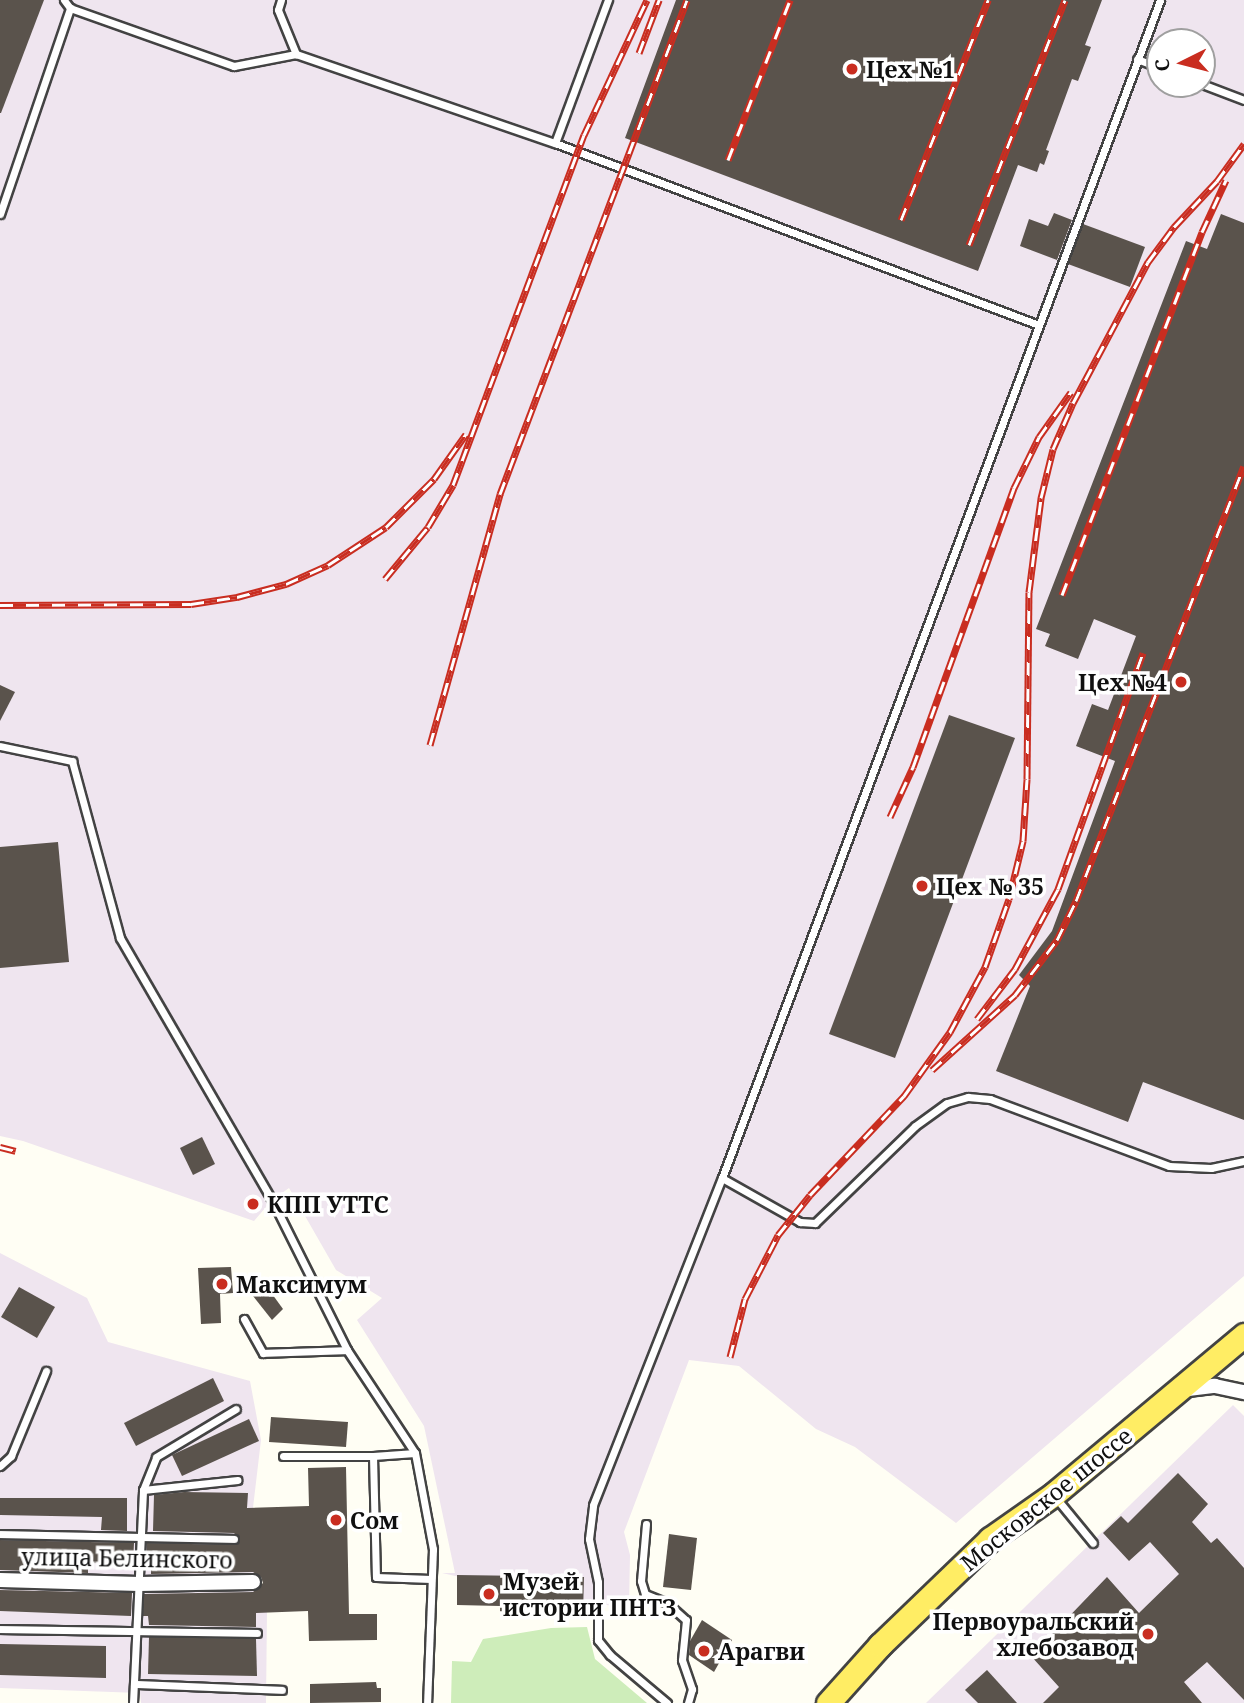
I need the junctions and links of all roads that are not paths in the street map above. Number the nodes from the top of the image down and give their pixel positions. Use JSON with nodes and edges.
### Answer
{"nodes":[{"id":1,"x":64,"y":0,"type":"edge"},
{"id":2,"x":281,"y":0,"type":"edge"},
{"id":3,"x":608,"y":0,"type":"edge"},
{"id":4,"x":1160,"y":0,"type":"edge"},
{"id":5,"x":70,"y":8,"type":"junction"},
{"id":6,"x":296,"y":54,"type":"junction"},
{"id":7,"x":1137,"y":60,"type":"junction"},
{"id":8,"x":1146,"y":63,"type":"edge"},
{"id":9,"x":1216,"y":89,"type":"edge"},
{"id":10,"x":1244,"y":100,"type":"edge"},
{"id":11,"x":555,"y":143,"type":"junction"},
{"id":12,"x":0,"y":214,"type":"edge"},
{"id":13,"x":1039,"y":325,"type":"junction"},
{"id":14,"x":0,"y":747,"type":"edge"},
{"id":15,"x":1244,"y":1161,"type":"edge"},
{"id":16,"x":722,"y":1178,"type":"junction"},
{"id":17,"x":244,"y":1319,"type":"dead end"},
{"id":18,"x":1244,"y":1335,"type":"edge"},
{"id":19,"x":347,"y":1350,"type":"junction"},
{"id":20,"x":46,"y":1371,"type":"dead end"},
{"id":21,"x":1179,"y":1390,"type":"junction"},
{"id":22,"x":1244,"y":1392,"type":"edge"},
{"id":23,"x":236,"y":1409,"type":"dead end"},
{"id":24,"x":415,"y":1453,"type":"junction"},
{"id":25,"x":283,"y":1456,"type":"dead end"},
{"id":26,"x":373,"y":1457,"type":"junction"},
{"id":27,"x":0,"y":1466,"type":"edge"},
{"id":28,"x":237,"y":1479,"type":"dead end"},
{"id":29,"x":143,"y":1490,"type":"junction"},
{"id":30,"x":1054,"y":1494,"type":"junction"},
{"id":31,"x":646,"y":1524,"type":"dead end"},
{"id":32,"x":0,"y":1534,"type":"edge"},
{"id":33,"x":141,"y":1535,"type":"junction"},
{"id":34,"x":234,"y":1539,"type":"dead end"},
{"id":35,"x":1093,"y":1543,"type":"dead end"},
{"id":36,"x":431,"y":1579,"type":"junction"},
{"id":37,"x":0,"y":1580,"type":"edge"},
{"id":38,"x":253,"y":1582,"type":"dead end"},
{"id":39,"x":139,"y":1584,"type":"junction"},
{"id":40,"x":0,"y":1629,"type":"edge"},
{"id":41,"x":136,"y":1632,"type":"junction"},
{"id":42,"x":257,"y":1633,"type":"dead end"},
{"id":43,"x":134,"y":1684,"type":"junction"},
{"id":44,"x":282,"y":1690,"type":"dead end"},
{"id":45,"x":133,"y":1703,"type":"edge"},
{"id":46,"x":427,"y":1703,"type":"edge"},
{"id":47,"x":667,"y":1703,"type":"edge"},
{"id":48,"x":688,"y":1703,"type":"edge"},
{"id":49,"x":828,"y":1703,"type":"edge"}],
"edges":[{"from":1,"to":5,"type":"lane"},
{"from":2,"to":6,"type":"lane"},
{"from":3,"to":11,"type":"lane"},
{"from":4,"to":7,"type":"lane"},
{"from":5,"to":6,"type":"lane"},
{"from":5,"to":12,"type":"lane"},
{"from":6,"to":11,"type":"lane"},
{"from":7,"to":8,"type":"lane"},
{"from":7,"to":13,"type":"lane"},
{"from":9,"to":10,"type":"lane"},
{"from":11,"to":13,"type":"lane"},
{"from":13,"to":16,"type":"lane"},
{"from":14,"to":19,"type":"lane"},
{"from":15,"to":16,"type":"lane"},
{"from":16,"to":47,"type":"lane"},
{"from":17,"to":19,"type":"lane"},
{"from":18,"to":21,"type":"main road","name":"Московское шоссе"},
{"from":19,"to":24,"type":"lane"},
{"from":20,"to":27,"type":"lane"},
{"from":21,"to":22,"type":"street"},
{"from":21,"to":30,"type":"main road","name":"Московское шоссе"},
{"from":23,"to":29,"type":"lane"},
{"from":24,"to":26,"type":"lane"},
{"from":24,"to":36,"type":"lane"},
{"from":25,"to":26,"type":"lane"},
{"from":26,"to":36,"type":"lane"},
{"from":28,"to":29,"type":"lane"},
{"from":29,"to":33,"type":"lane"},
{"from":30,"to":35,"type":"lane"},
{"from":30,"to":49,"type":"main road","name":"Московское шоссе"},
{"from":31,"to":48,"type":"lane"},
{"from":32,"to":33,"type":"lane"},
{"from":33,"to":34,"type":"lane"},
{"from":33,"to":39,"type":"lane"},
{"from":36,"to":46,"type":"lane"},
{"from":37,"to":39,"type":"street","name":"улица Белинского"},
{"from":38,"to":39,"type":"street","name":"улица Белинского"},
{"from":39,"to":41,"type":"lane"},
{"from":40,"to":41,"type":"lane"},
{"from":41,"to":42,"type":"lane"},
{"from":41,"to":43,"type":"lane"},
{"from":43,"to":44,"type":"lane"},
{"from":43,"to":45,"type":"lane"}]}
